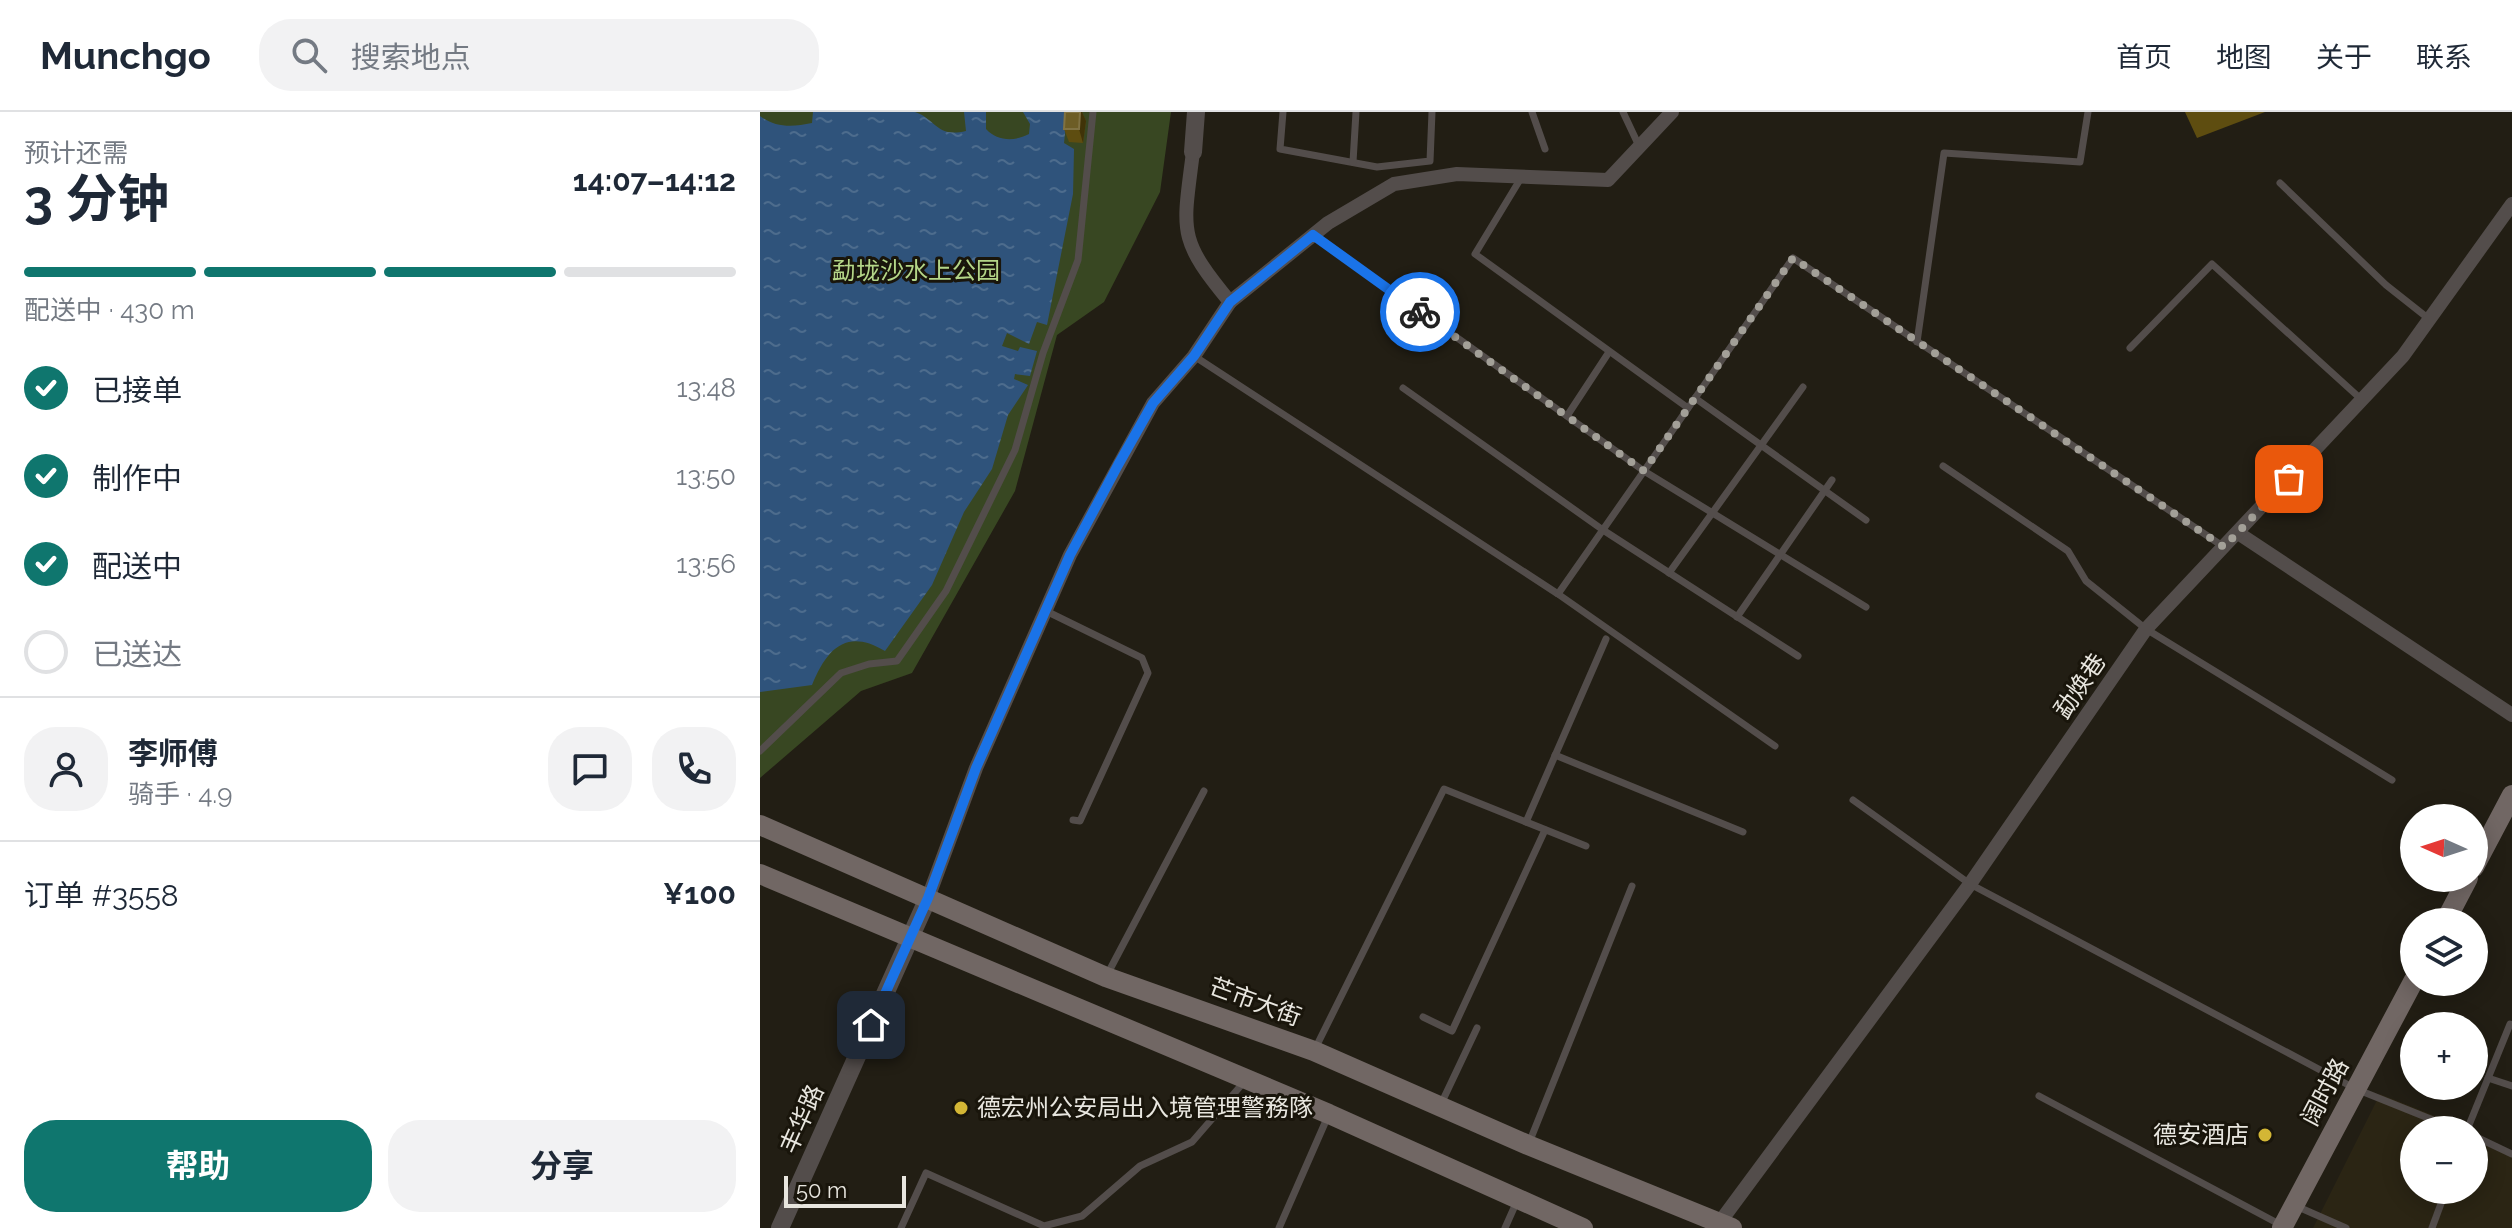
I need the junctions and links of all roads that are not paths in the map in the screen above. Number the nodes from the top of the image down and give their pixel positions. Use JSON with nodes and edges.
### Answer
{"nodes":[{"id":1,"x":1093,"y":112,"type":"edge"},
{"id":2,"x":1196,"y":112,"type":"edge"},
{"id":3,"x":1283,"y":112,"type":"edge"},
{"id":4,"x":1356,"y":112,"type":"edge"},
{"id":5,"x":1432,"y":112,"type":"edge"},
{"id":6,"x":1532,"y":112,"type":"edge"},
{"id":7,"x":1623,"y":112,"type":"edge"},
{"id":8,"x":1672,"y":112,"type":"edge"},
{"id":9,"x":2088,"y":112,"type":"edge"},
{"id":10,"x":1639,"y":148,"type":"junction"},
{"id":11,"x":1545,"y":149,"type":"dead end"},
{"id":12,"x":1193,"y":152,"type":"joint"},
{"id":13,"x":1353,"y":162,"type":"junction"},
{"id":14,"x":1521,"y":178,"type":"junction"},
{"id":15,"x":2280,"y":183,"type":"dead end"},
{"id":16,"x":2512,"y":204,"type":"edge"},
{"id":17,"x":1313,"y":235,"type":"junction"},
{"id":18,"x":1230,"y":302,"type":"junction"},
{"id":19,"x":2429,"y":319,"type":"junction"},
{"id":20,"x":1917,"y":342,"type":"junction"},
{"id":21,"x":2130,"y":348,"type":"dead end"},
{"id":22,"x":1609,"y":352,"type":"junction"},
{"id":23,"x":1194,"y":356,"type":"junction"},
{"id":24,"x":1803,"y":387,"type":"dead end"},
{"id":25,"x":1403,"y":388,"type":"dead end"},
{"id":26,"x":1695,"y":398,"type":"junction"},
{"id":27,"x":2362,"y":400,"type":"junction"},
{"id":28,"x":1688,"y":408,"type":"junction"},
{"id":29,"x":1567,"y":416,"type":"junction"},
{"id":30,"x":1760,"y":447,"type":"junction"},
{"id":31,"x":1943,"y":466,"type":"dead end"},
{"id":32,"x":1644,"y":471,"type":"junction"},
{"id":33,"x":1832,"y":480,"type":"dead end"},
{"id":34,"x":1825,"y":491,"type":"junction"},
{"id":35,"x":1713,"y":513,"type":"junction"},
{"id":36,"x":1866,"y":520,"type":"dead end"},
{"id":37,"x":1603,"y":530,"type":"junction"},
{"id":38,"x":2238,"y":533,"type":"junction"},
{"id":39,"x":2224,"y":547,"type":"junction"},
{"id":40,"x":1782,"y":555,"type":"junction"},
{"id":41,"x":1669,"y":573,"type":"junction"},
{"id":42,"x":1558,"y":594,"type":"junction"},
{"id":43,"x":1866,"y":607,"type":"dead end"},
{"id":44,"x":1046,"y":611,"type":"junction"},
{"id":45,"x":1737,"y":617,"type":"junction"},
{"id":46,"x":2146,"y":629,"type":"junction"},
{"id":47,"x":1606,"y":639,"type":"dead end"},
{"id":48,"x":1798,"y":656,"type":"dead end"},
{"id":49,"x":2512,"y":715,"type":"edge"},
{"id":50,"x":1775,"y":746,"type":"dead end"},
{"id":51,"x":760,"y":751,"type":"edge"},
{"id":52,"x":1555,"y":755,"type":"junction"},
{"id":53,"x":2392,"y":780,"type":"dead end"},
{"id":54,"x":1204,"y":791,"type":"dead end"},
{"id":55,"x":2512,"y":795,"type":"edge"},
{"id":56,"x":1853,"y":800,"type":"dead end"},
{"id":57,"x":1073,"y":820,"type":"dead end"},
{"id":58,"x":1526,"y":822,"type":"junction"},
{"id":59,"x":760,"y":825,"type":"edge"},
{"id":60,"x":1545,"y":830,"type":"junction"},
{"id":61,"x":1743,"y":832,"type":"dead end"},
{"id":62,"x":2488,"y":840,"type":"edge"},
{"id":63,"x":1586,"y":846,"type":"dead end"},
{"id":64,"x":760,"y":874,"type":"edge"},
{"id":65,"x":1970,"y":884,"type":"junction"},
{"id":66,"x":1632,"y":886,"type":"dead end"},
{"id":67,"x":928,"y":898,"type":"junction"},
{"id":68,"x":910,"y":938,"type":"junction"},
{"id":69,"x":1106,"y":977,"type":"junction"},
{"id":70,"x":2405,"y":996,"type":"edge"},
{"id":71,"x":1423,"y":1017,"type":"dead end"},
{"id":72,"x":2510,"y":1024,"type":"dead end"},
{"id":73,"x":1477,"y":1028,"type":"dead end"},
{"id":74,"x":1314,"y":1051,"type":"junction"},
{"id":75,"x":2488,"y":1078,"type":"joint"},
{"id":76,"x":1245,"y":1080,"type":"junction"},
{"id":77,"x":2512,"y":1086,"type":"edge"},
{"id":78,"x":2356,"y":1089,"type":"junction"},
{"id":79,"x":2039,"y":1096,"type":"dead end"},
{"id":80,"x":1441,"y":1104,"type":"junction"},
{"id":81,"x":1329,"y":1114,"type":"junction"},
{"id":82,"x":2423,"y":1116,"type":"edge"},
{"id":83,"x":2488,"y":1143,"type":"edge"},
{"id":84,"x":1528,"y":1145,"type":"junction"},
{"id":85,"x":2512,"y":1154,"type":"edge"},
{"id":86,"x":1518,"y":1198,"type":"junction"},
{"id":87,"x":2441,"y":1204,"type":"edge"},
{"id":88,"x":2294,"y":1206,"type":"junction"},
{"id":89,"x":1726,"y":1225,"type":"edge"},
{"id":90,"x":2283,"y":1227,"type":"edge"},
{"id":91,"x":780,"y":1228,"type":"edge"},
{"id":92,"x":901,"y":1228,"type":"edge"},
{"id":93,"x":1279,"y":1228,"type":"edge"},
{"id":94,"x":1505,"y":1228,"type":"edge"},
{"id":95,"x":1583,"y":1228,"type":"edge"},
{"id":96,"x":2346,"y":1228,"type":"edge"},
{"id":97,"x":2432,"y":1228,"type":"edge"}],
"edges":[{"from":1,"to":51,"type":"lane"},
{"from":2,"to":12,"type":"street"},
{"from":3,"to":13,"type":"lane"},
{"from":4,"to":13,"type":"lane"},
{"from":5,"to":13,"type":"lane"},
{"from":6,"to":11,"type":"lane"},
{"from":7,"to":10,"type":"lane"},
{"from":8,"to":10,"type":"street"},
{"from":9,"to":20,"type":"lane"},
{"from":10,"to":14,"type":"street"},
{"from":12,"to":18,"type":"street"},
{"from":14,"to":17,"type":"street"},
{"from":14,"to":22,"type":"lane"},
{"from":15,"to":19,"type":"lane"},
{"from":16,"to":19,"type":"street","name":"勐焕巷"},
{"from":17,"to":18,"type":"street"},
{"from":17,"to":29,"type":"lane"},
{"from":18,"to":23,"type":"street"},
{"from":19,"to":27,"type":"street","name":"勐焕巷"},
{"from":20,"to":26,"type":"lane"},
{"from":20,"to":39,"type":"lane"},
{"from":21,"to":27,"type":"lane"},
{"from":22,"to":28,"type":"lane"},
{"from":22,"to":29,"type":"lane"},
{"from":23,"to":42,"type":"lane"},
{"from":23,"to":44,"type":"street"},
{"from":24,"to":30,"type":"lane"},
{"from":25,"to":37,"type":"lane"},
{"from":26,"to":28,"type":"lane"},
{"from":26,"to":30,"type":"lane"},
{"from":27,"to":38,"type":"street","name":"勐焕巷"},
{"from":28,"to":32,"type":"lane"},
{"from":29,"to":32,"type":"lane"},
{"from":30,"to":34,"type":"lane"},
{"from":30,"to":35,"type":"lane"},
{"from":31,"to":46,"type":"lane"},
{"from":32,"to":35,"type":"lane"},
{"from":32,"to":37,"type":"lane"},
{"from":33,"to":34,"type":"lane"},
{"from":34,"to":36,"type":"lane"},
{"from":34,"to":40,"type":"lane"},
{"from":35,"to":40,"type":"lane"},
{"from":35,"to":41,"type":"lane"},
{"from":37,"to":41,"type":"lane"},
{"from":37,"to":42,"type":"lane"},
{"from":38,"to":39,"type":"street","name":"勐焕巷"},
{"from":38,"to":49,"type":"street"},
{"from":39,"to":46,"type":"street","name":"勐焕巷"},
{"from":40,"to":43,"type":"lane"},
{"from":40,"to":45,"type":"lane"},
{"from":41,"to":45,"type":"lane"},
{"from":42,"to":50,"type":"lane"},
{"from":44,"to":57,"type":"lane"},
{"from":44,"to":67,"type":"street"},
{"from":45,"to":48,"type":"lane"},
{"from":46,"to":53,"type":"lane"},
{"from":46,"to":65,"type":"street","name":"勐焕巷"},
{"from":47,"to":52,"type":"lane"},
{"from":52,"to":58,"type":"lane"},
{"from":52,"to":61,"type":"lane"},
{"from":54,"to":69,"type":"lane"},
{"from":55,"to":62,"type":"main road"},
{"from":56,"to":65,"type":"lane"},
{"from":58,"to":60,"type":"lane"},
{"from":58,"to":74,"type":"lane"},
{"from":59,"to":67,"type":"main road","name":"芒市大街"},
{"from":60,"to":63,"type":"lane"},
{"from":60,"to":71,"type":"lane"},
{"from":64,"to":68,"type":"main road"},
{"from":65,"to":78,"type":"lane"},
{"from":65,"to":89,"type":"street","name":"勐焕巷"},
{"from":66,"to":84,"type":"lane"},
{"from":67,"to":68,"type":"street","name":"丰华路"},
{"from":67,"to":69,"type":"main road","name":"芒市大街"},
{"from":68,"to":76,"type":"main road"},
{"from":68,"to":91,"type":"street","name":"丰华路"},
{"from":69,"to":74,"type":"main road","name":"芒市大街"},
{"from":70,"to":78,"type":"main road","name":"阔时路"},
{"from":72,"to":75,"type":"lane"},
{"from":73,"to":80,"type":"lane"},
{"from":74,"to":80,"type":"main road","name":"芒市大街"},
{"from":75,"to":77,"type":"lane"},
{"from":76,"to":81,"type":"main road"},
{"from":76,"to":92,"type":"lane"},
{"from":78,"to":82,"type":"lane"},
{"from":78,"to":88,"type":"main road","name":"阔时路"},
{"from":79,"to":90,"type":"lane"},
{"from":80,"to":84,"type":"main road","name":"芒市大街"},
{"from":81,"to":86,"type":"main road"},
{"from":81,"to":93,"type":"lane"},
{"from":83,"to":85,"type":"lane"},
{"from":84,"to":89,"type":"main road","name":"芒市大街"},
{"from":86,"to":94,"type":"lane"},
{"from":86,"to":95,"type":"main road"},
{"from":87,"to":97,"type":"lane"},
{"from":88,"to":90,"type":"main road","name":"阔时路"},
{"from":88,"to":96,"type":"lane"}]}
